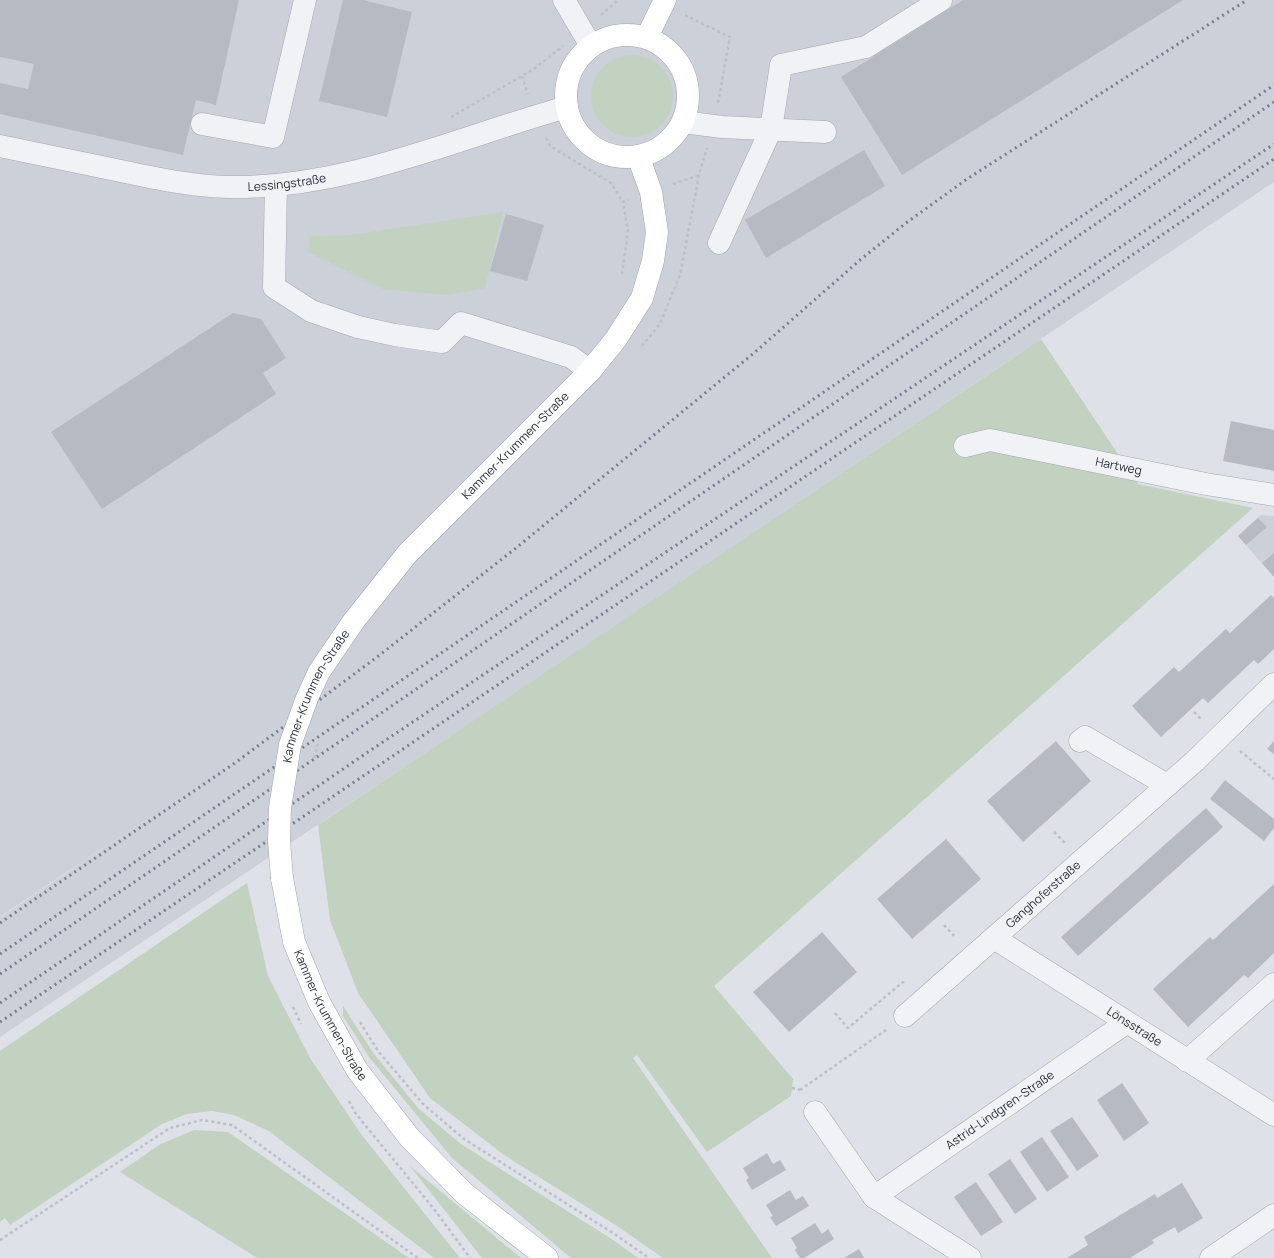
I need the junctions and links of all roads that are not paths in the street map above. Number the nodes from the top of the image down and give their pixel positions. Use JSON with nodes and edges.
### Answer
{"nodes":[{"id":1,"x":305,"y":0,"type":"edge"},
{"id":2,"x":564,"y":0,"type":"edge"},
{"id":3,"x":941,"y":0,"type":"edge"},
{"id":4,"x":664,"y":2,"type":"edge"},
{"id":5,"x":647,"y":37,"type":"junction"},
{"id":6,"x":591,"y":46,"type":"junction"},
{"id":7,"x":567,"y":107,"type":"junction"},
{"id":8,"x":683,"y":122,"type":"junction"},
{"id":9,"x":202,"y":124,"type":"dead end"},
{"id":10,"x":771,"y":129,"type":"junction"},
{"id":11,"x":825,"y":132,"type":"dead end"},
{"id":12,"x":0,"y":146,"type":"edge"},
{"id":13,"x":638,"y":156,"type":"junction"},
{"id":14,"x":276,"y":185,"type":"junction"},
{"id":15,"x":719,"y":242,"type":"dead end"},
{"id":16,"x":590,"y":371,"type":"junction"},
{"id":17,"x":965,"y":446,"type":"dead end"},
{"id":18,"x":1274,"y":495,"type":"edge"},
{"id":19,"x":1274,"y":684,"type":"edge"},
{"id":20,"x":1080,"y":741,"type":"dead end"},
{"id":21,"x":1167,"y":786,"type":"junction"},
{"id":22,"x":994,"y":938,"type":"junction"},
{"id":23,"x":1274,"y":984,"type":"edge"},
{"id":24,"x":913,"y":1010,"type":"road end"},
{"id":25,"x":1126,"y":1023,"type":"junction"},
{"id":26,"x":1187,"y":1061,"type":"junction"},
{"id":27,"x":815,"y":1112,"type":"dead end"},
{"id":28,"x":1274,"y":1115,"type":"edge"},
{"id":29,"x":874,"y":1197,"type":"junction"},
{"id":30,"x":1274,"y":1215,"type":"edge"},
{"id":31,"x":547,"y":1258,"type":"edge"},
{"id":32,"x":970,"y":1258,"type":"edge"},
{"id":33,"x":1211,"y":1258,"type":"edge"}],
"edges":[{"from":1,"to":9,"type":"street"},
{"from":2,"to":6,"type":"street"},
{"from":3,"to":10,"type":"street"},
{"from":4,"to":5,"type":"main road"},
{"from":5,"to":6,"type":"main road"},
{"from":5,"to":8,"type":"main road"},
{"from":6,"to":7,"type":"main road"},
{"from":7,"to":13,"type":"main road"},
{"from":7,"to":14,"type":"street","name":"Lessingstraße"},
{"from":8,"to":10,"type":"street"},
{"from":8,"to":13,"type":"main road"},
{"from":10,"to":11,"type":"street"},
{"from":10,"to":15,"type":"street"},
{"from":12,"to":14,"type":"street","name":"Lessingstraße"},
{"from":13,"to":16,"type":"main road","name":"Kammer-Krummen-Straße"},
{"from":14,"to":16,"type":"street"},
{"from":16,"to":31,"type":"main road","name":"Kammer-Krummen-Straße","bridge":true},
{"from":17,"to":18,"type":"street","name":"Hartweg"},
{"from":19,"to":21,"type":"street","name":"Ganghoferstraße"},
{"from":20,"to":21,"type":"street"},
{"from":21,"to":22,"type":"street","name":"Ganghoferstraße"},
{"from":22,"to":24,"type":"street","name":"Ganghoferstraße"},
{"from":22,"to":25,"type":"street","name":"Lönsstraße"},
{"from":23,"to":26,"type":"street"},
{"from":25,"to":26,"type":"street","name":"Lönsstraße"},
{"from":25,"to":29,"type":"street","name":"Astrid-Lindgren-Straße"},
{"from":26,"to":28,"type":"street","name":"Lönsstraße"},
{"from":27,"to":29,"type":"street"},
{"from":29,"to":32,"type":"street"},
{"from":30,"to":33,"type":"street"}]}
